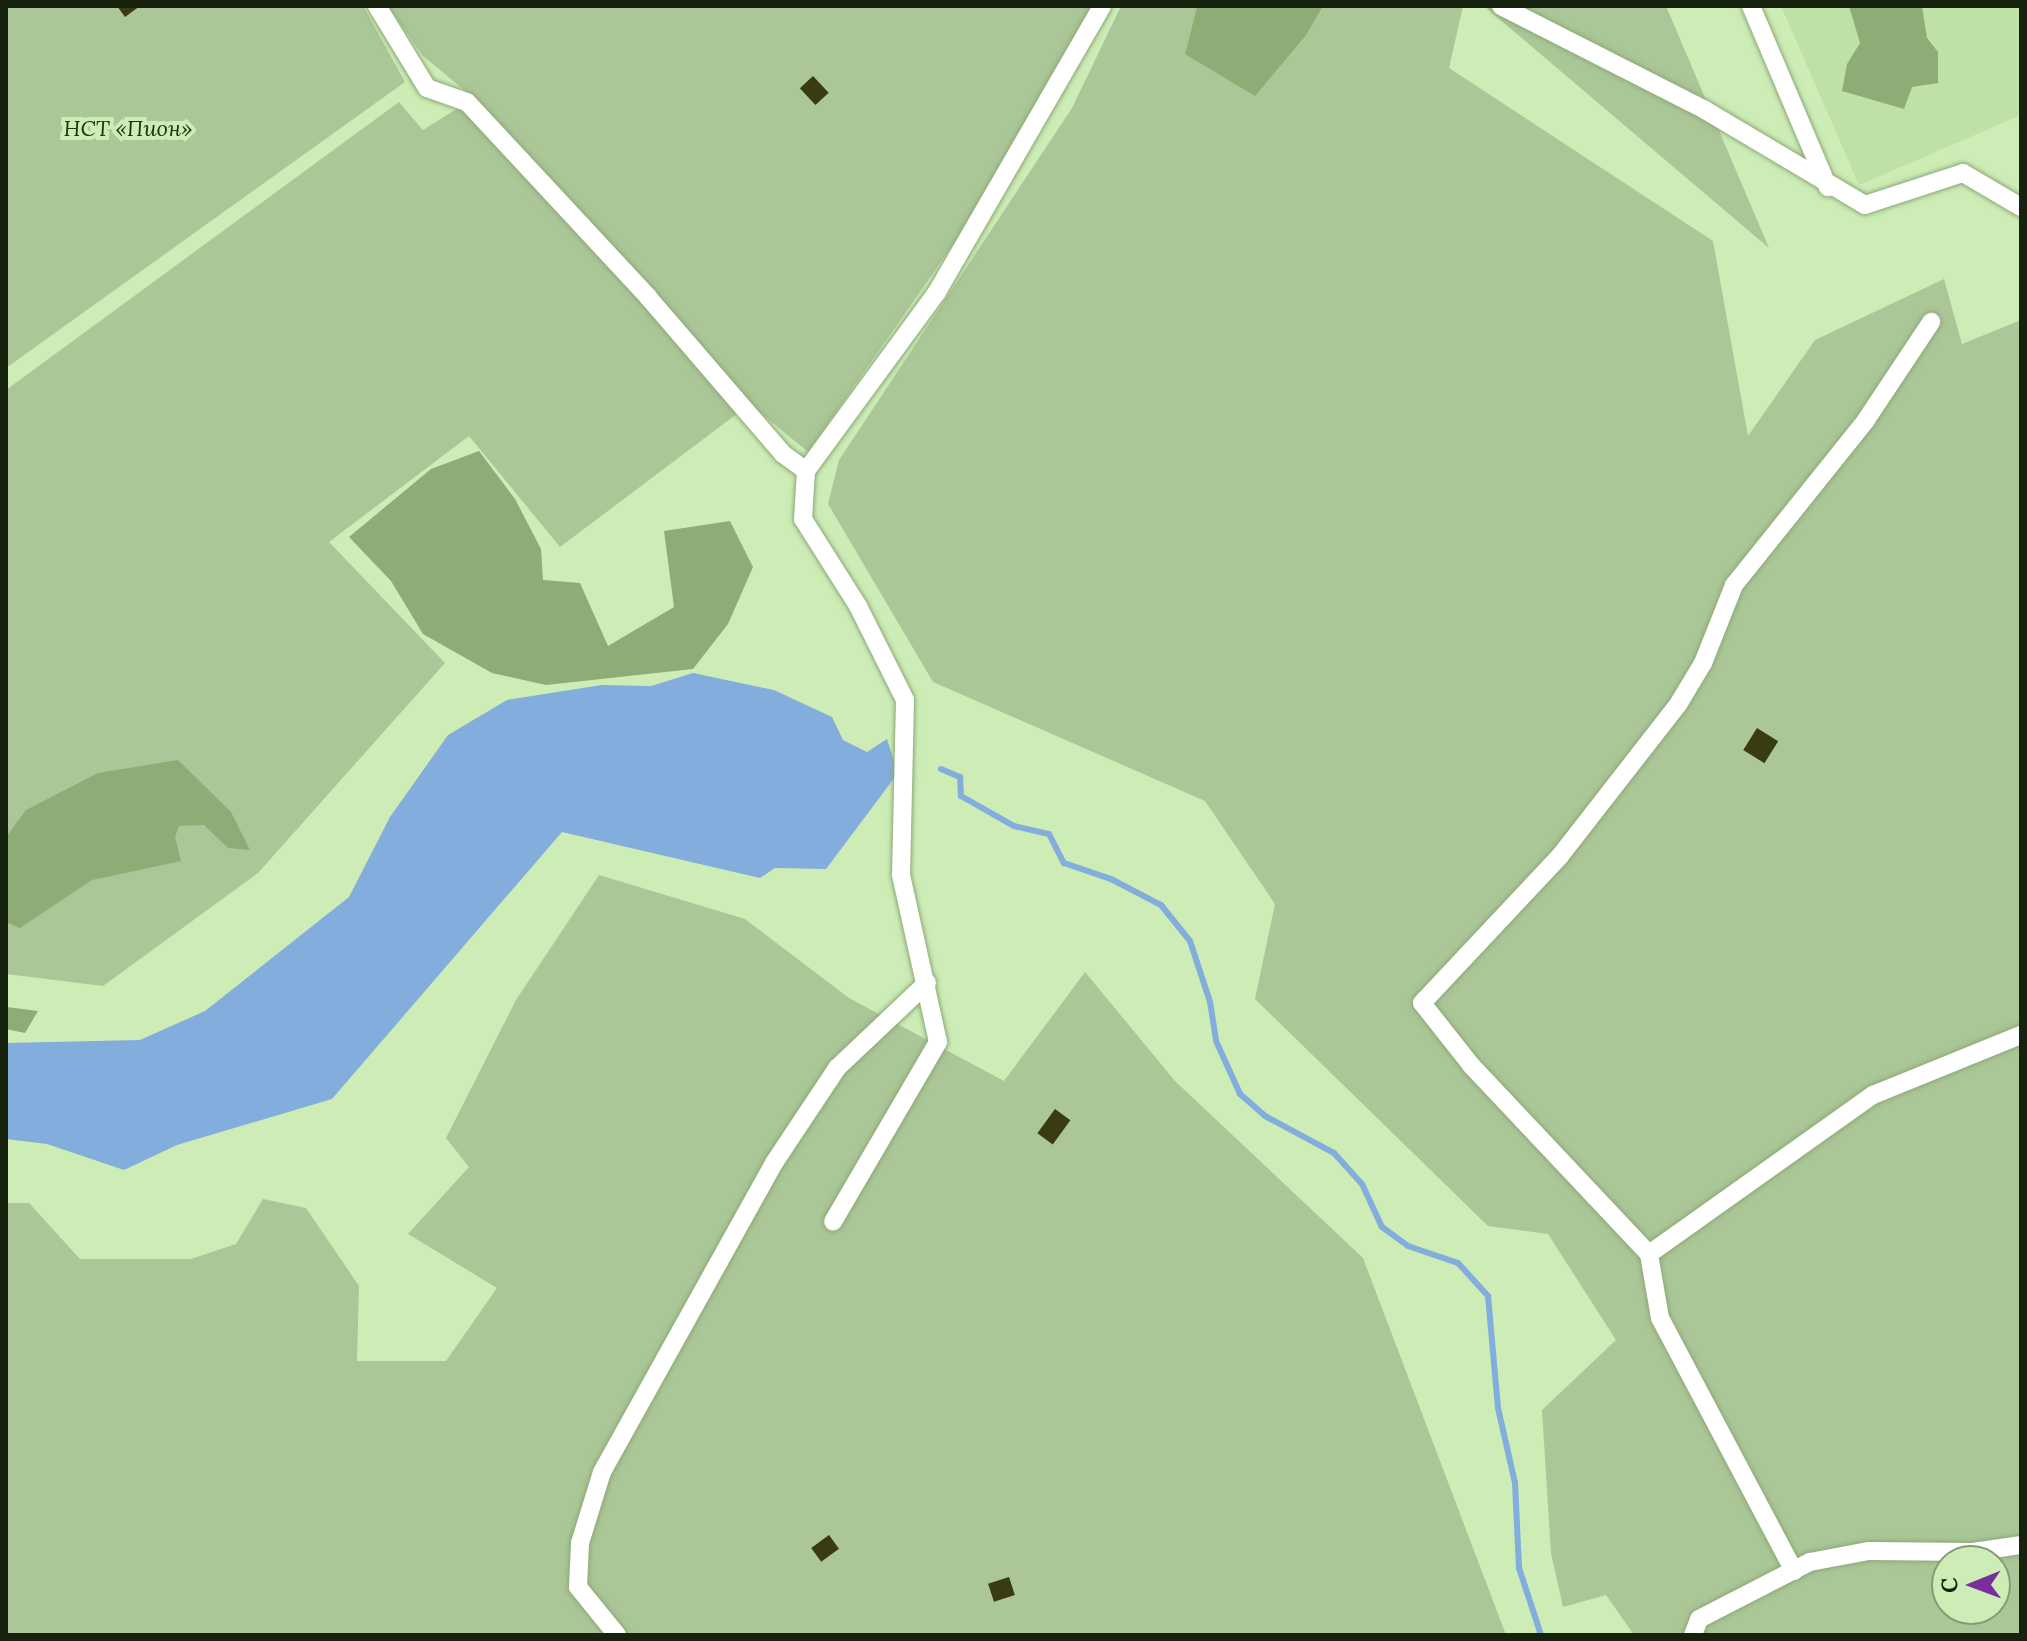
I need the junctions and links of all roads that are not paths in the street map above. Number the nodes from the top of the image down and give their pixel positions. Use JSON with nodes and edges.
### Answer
{"nodes":[{"id":1,"x":377,"y":6,"type":"edge"},
{"id":2,"x":1102,"y":6,"type":"edge"},
{"id":3,"x":1501,"y":6,"type":"edge"},
{"id":4,"x":1751,"y":6,"type":"edge"},
{"id":5,"x":1828,"y":187,"type":"junction"},
{"id":6,"x":2021,"y":207,"type":"edge"},
{"id":7,"x":1931,"y":322,"type":"dead end"},
{"id":8,"x":806,"y":471,"type":"junction"},
{"id":9,"x":927,"y":983,"type":"junction"},
{"id":10,"x":2021,"y":1035,"type":"edge"},
{"id":11,"x":833,"y":1222,"type":"dead end"},
{"id":12,"x":1649,"y":1254,"type":"junction"},
{"id":13,"x":2021,"y":1545,"type":"edge"},
{"id":14,"x":1794,"y":1571,"type":"junction"},
{"id":15,"x":617,"y":1635,"type":"edge"},
{"id":16,"x":1693,"y":1635,"type":"edge"}],
"edges":[{"from":1,"to":8,"type":"street"},
{"from":2,"to":8,"type":"street"},
{"from":3,"to":5,"type":"street"},
{"from":4,"to":5,"type":"street"},
{"from":5,"to":6,"type":"street"},
{"from":7,"to":12,"type":"street"},
{"from":8,"to":9,"type":"street"},
{"from":9,"to":11,"type":"street"},
{"from":9,"to":15,"type":"street"},
{"from":10,"to":12,"type":"street"},
{"from":12,"to":14,"type":"street"},
{"from":13,"to":14,"type":"street"},
{"from":14,"to":16,"type":"street"}]}
